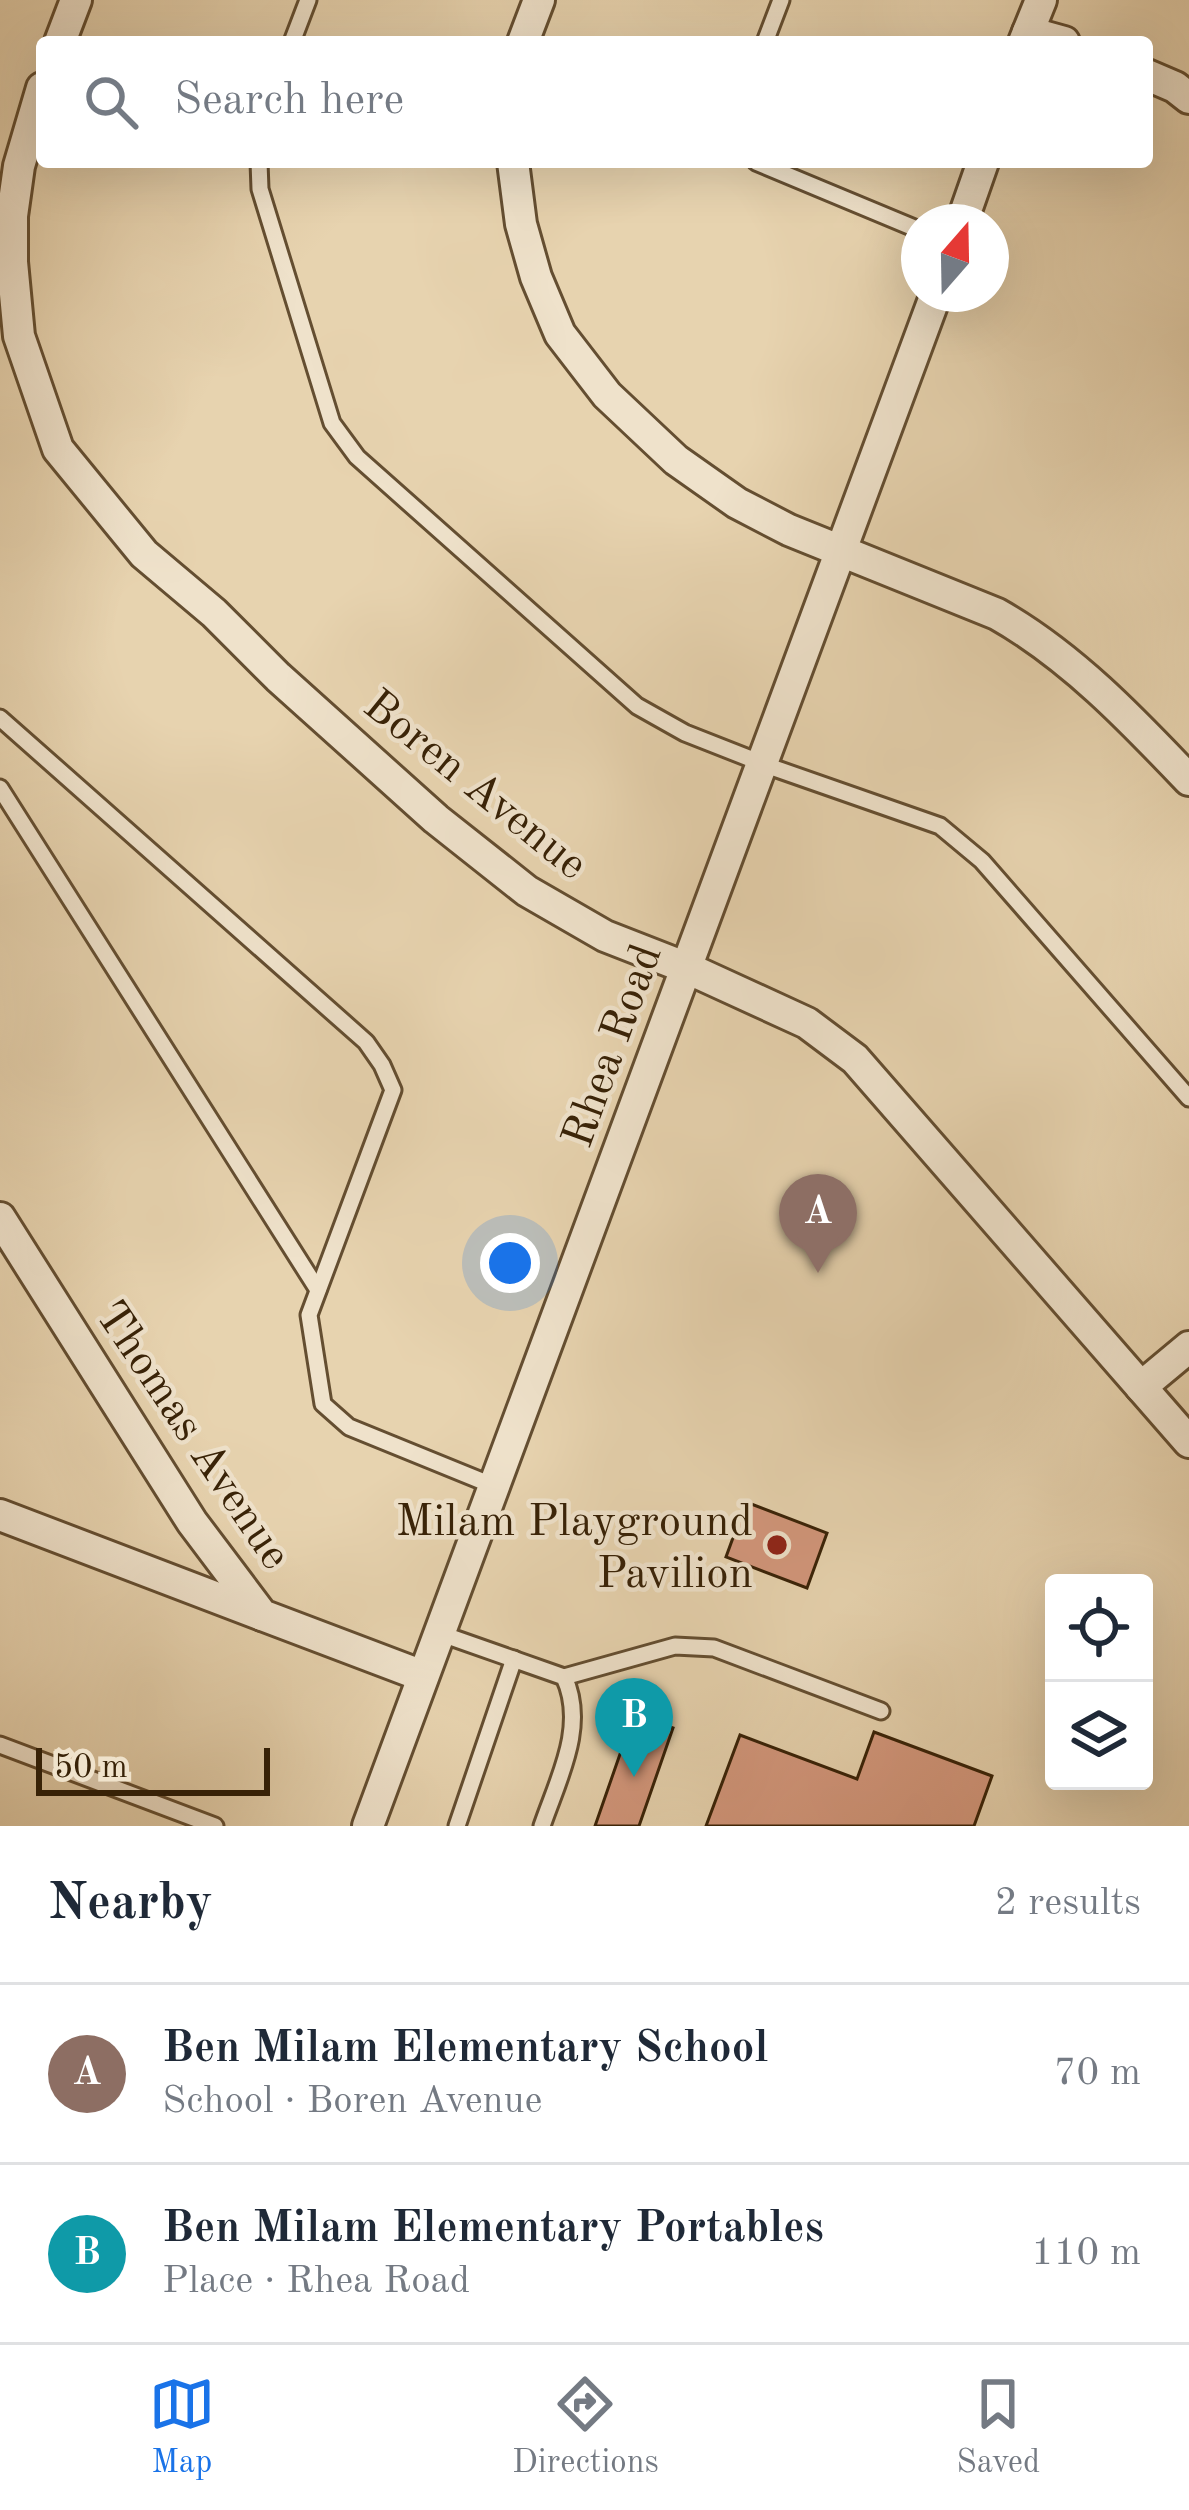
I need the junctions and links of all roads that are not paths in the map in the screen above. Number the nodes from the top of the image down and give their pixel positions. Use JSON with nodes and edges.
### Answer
{"nodes":[{"id":1,"x":76,"y":0,"type":"edge"},
{"id":2,"x":308,"y":0,"type":"edge"},
{"id":3,"x":539,"y":0,"type":"edge"},
{"id":4,"x":781,"y":0,"type":"edge"},
{"id":5,"x":1041,"y":0,"type":"edge"},
{"id":6,"x":62,"y":36,"type":"edge"},
{"id":7,"x":294,"y":36,"type":"edge"},
{"id":8,"x":526,"y":36,"type":"edge"},
{"id":9,"x":767,"y":36,"type":"edge"},
{"id":10,"x":1026,"y":36,"type":"edge"},
{"id":11,"x":1153,"y":78,"type":"edge"},
{"id":12,"x":1189,"y":98,"type":"edge"},
{"id":13,"x":36,"y":108,"type":"edge"},
{"id":14,"x":259,"y":168,"type":"edge"},
{"id":15,"x":514,"y":168,"type":"edge"},
{"id":16,"x":770,"y":168,"type":"edge"},
{"id":17,"x":981,"y":168,"type":"edge"},
{"id":18,"x":968,"y":204,"type":"edge"},
{"id":19,"x":901,"y":222,"type":"edge"},
{"id":20,"x":8,"y":304,"type":"edge"},
{"id":21,"x":929,"y":312,"type":"edge"},
{"id":22,"x":841,"y":549,"type":"junction"},
{"id":23,"x":0,"y":718,"type":"edge"},
{"id":24,"x":762,"y":764,"type":"junction"},
{"id":25,"x":1189,"y":780,"type":"edge"},
{"id":26,"x":0,"y":788,"type":"edge"},
{"id":27,"x":687,"y":968,"type":"junction"},
{"id":28,"x":1189,"y":1098,"type":"edge"},
{"id":29,"x":0,"y":1218,"type":"edge"},
{"id":30,"x":318,"y":1290,"type":"junction"},
{"id":31,"x":1189,"y":1347,"type":"edge"},
{"id":32,"x":1142,"y":1387,"type":"junction"},
{"id":33,"x":1189,"y":1442,"type":"edge"},
{"id":34,"x":494,"y":1486,"type":"junction"},
{"id":35,"x":0,"y":1515,"type":"edge"},
{"id":36,"x":262,"y":1615,"type":"junction"},
{"id":37,"x":439,"y":1634,"type":"junction"},
{"id":38,"x":514,"y":1658,"type":"junction"},
{"id":39,"x":423,"y":1676,"type":"junction"},
{"id":40,"x":564,"y":1677,"type":"junction"},
{"id":41,"x":881,"y":1712,"type":"dead end"},
{"id":42,"x":0,"y":1745,"type":"edge"},
{"id":43,"x":215,"y":1826,"type":"edge"},
{"id":44,"x":368,"y":1826,"type":"edge"},
{"id":45,"x":457,"y":1826,"type":"edge"},
{"id":46,"x":542,"y":1826,"type":"edge"}],
"edges":[{"from":1,"to":6,"type":"street"},
{"from":2,"to":7,"type":"lane"},
{"from":3,"to":8,"type":"street"},
{"from":4,"to":9,"type":"lane"},
{"from":5,"to":10,"type":"street"},
{"from":11,"to":12,"type":"street"},
{"from":13,"to":20,"type":"street","name":"Boren Avenue"},
{"from":14,"to":24,"type":"lane"},
{"from":15,"to":22,"type":"street"},
{"from":16,"to":19,"type":"lane"},
{"from":17,"to":18,"type":"street"},
{"from":20,"to":27,"type":"street","name":"Boren Avenue"},
{"from":21,"to":22,"type":"street","name":"Rhea Road"},
{"from":22,"to":24,"type":"street","name":"Rhea Road"},
{"from":22,"to":25,"type":"street"},
{"from":23,"to":30,"type":"lane"},
{"from":24,"to":27,"type":"street","name":"Rhea Road"},
{"from":24,"to":28,"type":"lane"},
{"from":26,"to":30,"type":"lane"},
{"from":27,"to":32,"type":"street","name":"Boren Avenue"},
{"from":27,"to":34,"type":"street","name":"Rhea Road"},
{"from":29,"to":36,"type":"street","name":"Thomas Avenue"},
{"from":30,"to":34,"type":"lane"},
{"from":31,"to":32,"type":"street"},
{"from":32,"to":33,"type":"street","name":"Boren Avenue"},
{"from":34,"to":37,"type":"street","name":"Rhea Road"},
{"from":35,"to":36,"type":"street"},
{"from":36,"to":39,"type":"street","name":"Thomas Avenue"},
{"from":37,"to":38,"type":"lane"},
{"from":37,"to":39,"type":"street","name":"Rhea Road"},
{"from":38,"to":40,"type":"lane"},
{"from":38,"to":45,"type":"lane"},
{"from":39,"to":44,"type":"street","name":"Rhea Road"},
{"from":40,"to":41,"type":"lane"},
{"from":40,"to":46,"type":"lane"},
{"from":42,"to":43,"type":"lane"}]}
